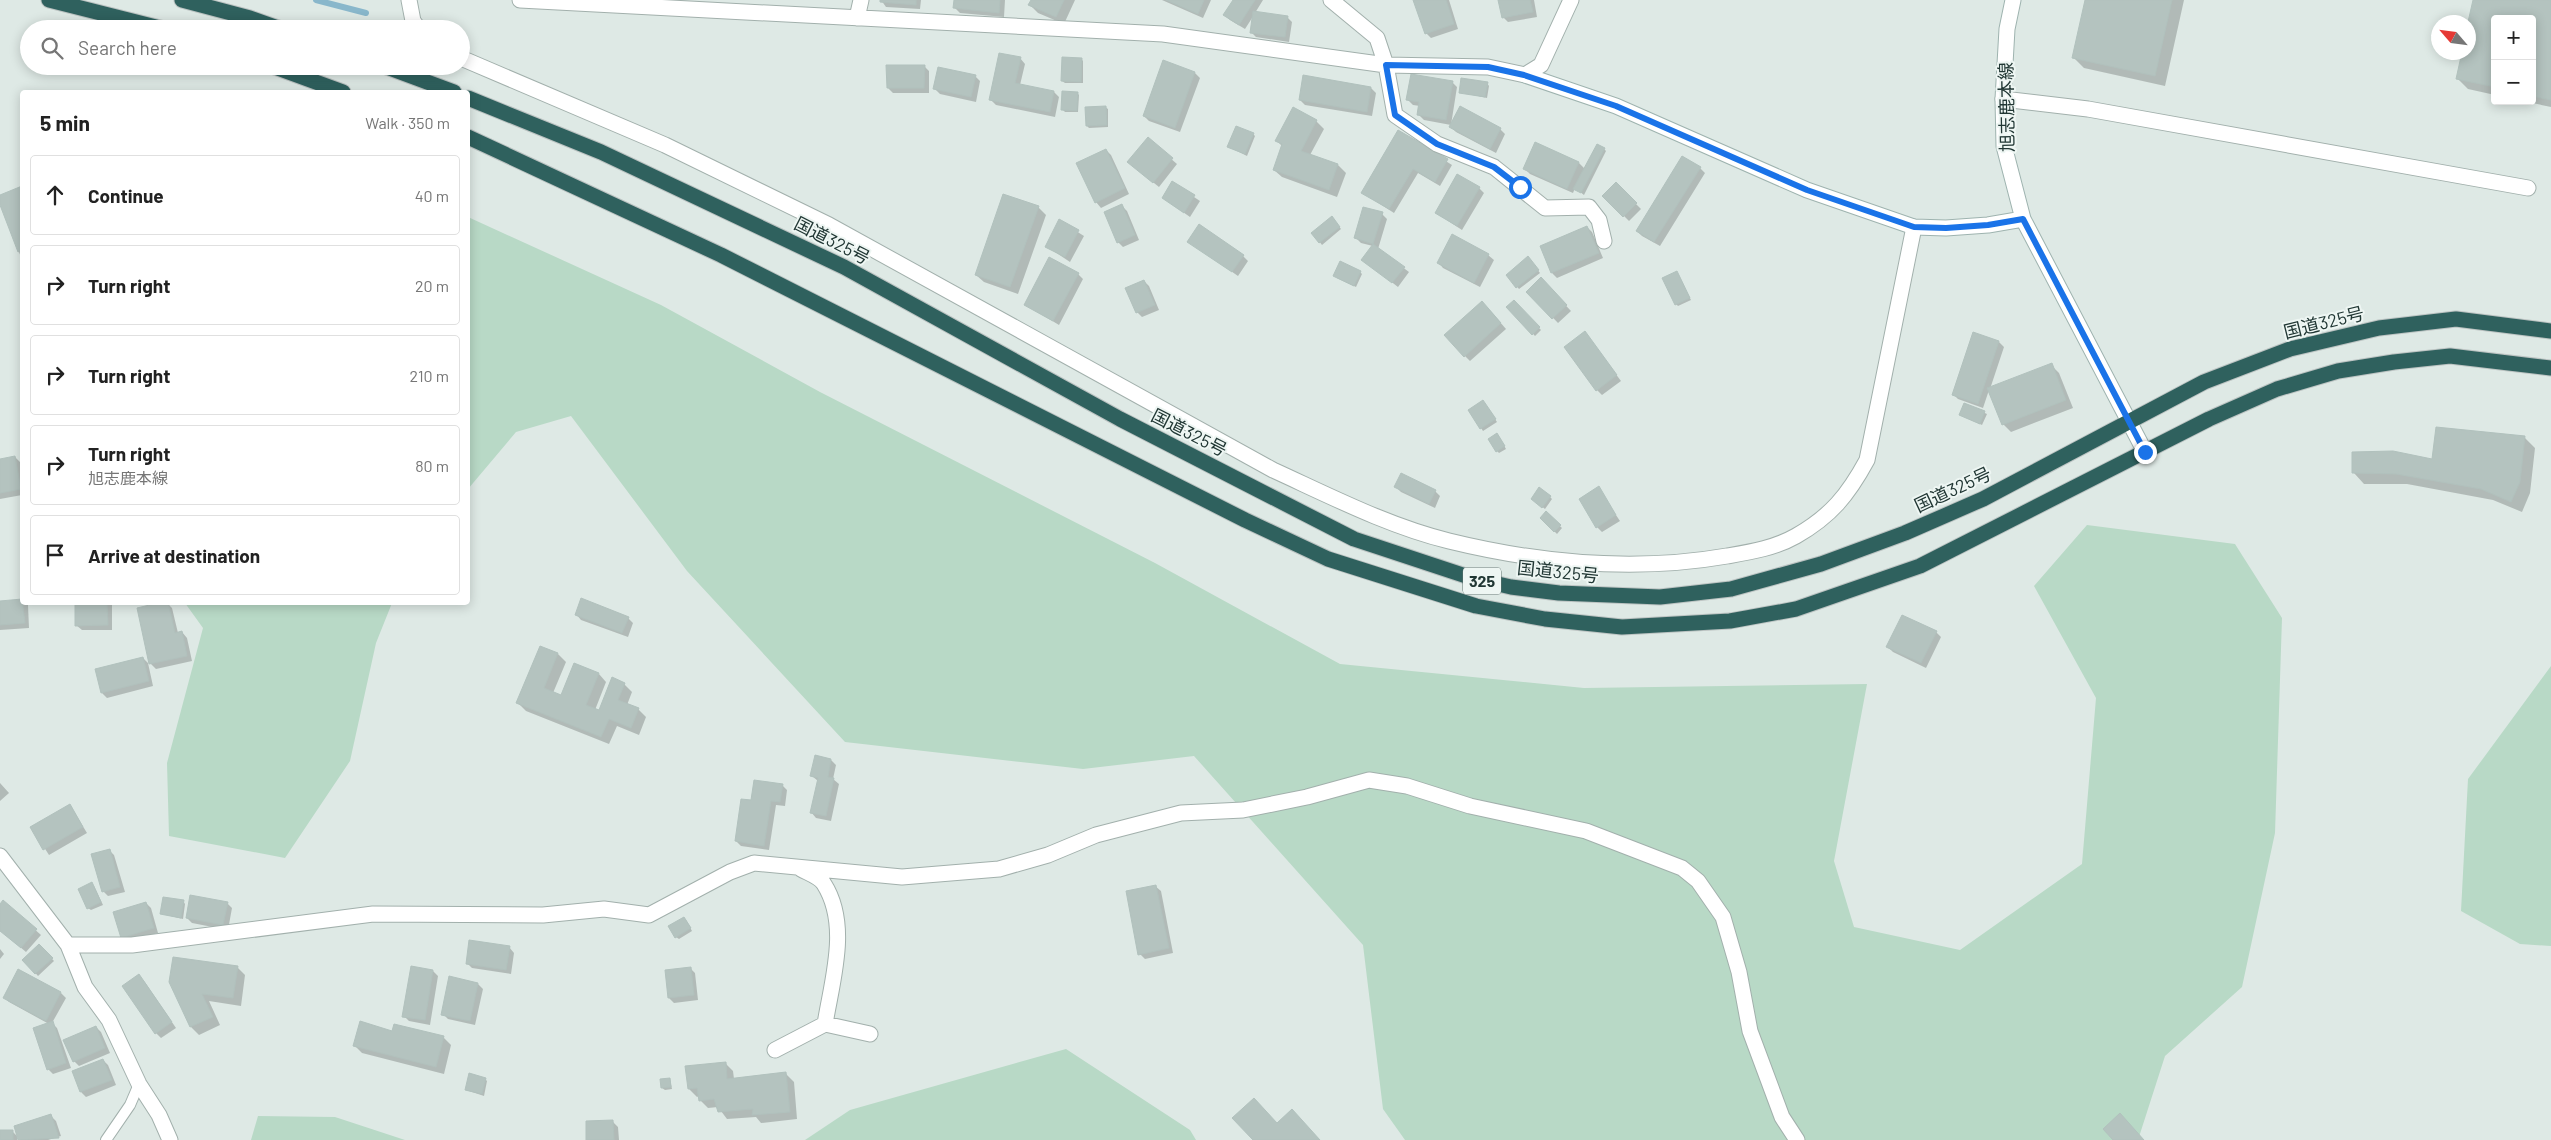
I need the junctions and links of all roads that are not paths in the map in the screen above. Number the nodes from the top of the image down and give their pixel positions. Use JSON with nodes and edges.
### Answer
{"nodes":[{"id":1,"x":50,"y":0,"type":"edge"},
{"id":2,"x":182,"y":0,"type":"edge"},
{"id":3,"x":409,"y":0,"type":"edge"},
{"id":4,"x":520,"y":0,"type":"edge"},
{"id":5,"x":861,"y":0,"type":"edge"},
{"id":6,"x":1331,"y":0,"type":"edge"},
{"id":7,"x":1571,"y":0,"type":"edge"},
{"id":8,"x":2013,"y":0,"type":"edge"},
{"id":9,"x":701,"y":4,"type":"edge"},
{"id":10,"x":857,"y":18,"type":"junction"},
{"id":11,"x":129,"y":20,"type":"edge"},
{"id":12,"x":256,"y":20,"type":"edge"},
{"id":13,"x":413,"y":20,"type":"edge"},
{"id":14,"x":470,"y":62,"type":"edge"},
{"id":15,"x":1386,"y":65,"type":"junction"},
{"id":16,"x":297,"y":75,"type":"edge"},
{"id":17,"x":408,"y":75,"type":"edge"},
{"id":18,"x":1524,"y":75,"type":"junction"},
{"id":19,"x":338,"y":90,"type":"edge"},
{"id":20,"x":449,"y":90,"type":"edge"},
{"id":21,"x":470,"y":99,"type":"edge"},
{"id":22,"x":2003,"y":99,"type":"junction"},
{"id":23,"x":470,"y":138,"type":"edge"},
{"id":24,"x":2528,"y":188,"type":"dead end"},
{"id":25,"x":2023,"y":219,"type":"junction"},
{"id":26,"x":1914,"y":227,"type":"junction"},
{"id":27,"x":1604,"y":241,"type":"dead end"},
{"id":28,"x":2551,"y":331,"type":"edge"},
{"id":29,"x":2551,"y":368,"type":"edge"},
{"id":30,"x":2129,"y":421,"type":"junction"},
{"id":31,"x":2145,"y":452,"type":"junction"},
{"id":32,"x":0,"y":856,"type":"edge"},
{"id":33,"x":795,"y":865,"type":"junction"},
{"id":34,"x":68,"y":945,"type":"junction"},
{"id":35,"x":825,"y":1024,"type":"junction"},
{"id":36,"x":870,"y":1034,"type":"dead end"},
{"id":37,"x":775,"y":1050,"type":"dead end"},
{"id":38,"x":139,"y":1084,"type":"junction"},
{"id":39,"x":106,"y":1140,"type":"edge"},
{"id":40,"x":170,"y":1140,"type":"edge"},
{"id":41,"x":1797,"y":1140,"type":"edge"}],
"edges":[{"from":1,"to":11,"type":"highway"},
{"from":2,"to":12,"type":"highway"},
{"from":3,"to":13,"type":"street"},
{"from":4,"to":9,"type":"street"},
{"from":5,"to":10,"type":"street"},
{"from":6,"to":15,"type":"street"},
{"from":7,"to":18,"type":"street"},
{"from":8,"to":22,"type":"street","name":"旭志鹿本線"},
{"from":9,"to":10,"type":"street"},
{"from":10,"to":15,"type":"street"},
{"from":14,"to":26,"type":"street"},
{"from":15,"to":18,"type":"street"},
{"from":15,"to":27,"type":"street"},
{"from":16,"to":19,"type":"highway"},
{"from":17,"to":20,"type":"highway"},
{"from":18,"to":26,"type":"street"},
{"from":21,"to":30,"type":"highway","name":"国道325号","number":"325"},
{"from":22,"to":24,"type":"street"},
{"from":22,"to":25,"type":"street","name":"旭志鹿本線"},
{"from":23,"to":31,"type":"highway","number":"325"},
{"from":25,"to":26,"type":"street"},
{"from":25,"to":30,"type":"street","name":"旭志鹿本線"},
{"from":28,"to":30,"type":"highway","name":"国道325号","number":"325"},
{"from":29,"to":31,"type":"highway","number":"325"},
{"from":30,"to":31,"type":"street","name":"旭志鹿本線"},
{"from":32,"to":34,"type":"street"},
{"from":33,"to":34,"type":"street"},
{"from":33,"to":35,"type":"street"},
{"from":33,"to":41,"type":"street"},
{"from":34,"to":38,"type":"street"},
{"from":35,"to":36,"type":"street"},
{"from":35,"to":37,"type":"street"},
{"from":38,"to":39,"type":"lane"},
{"from":38,"to":40,"type":"street"}]}
